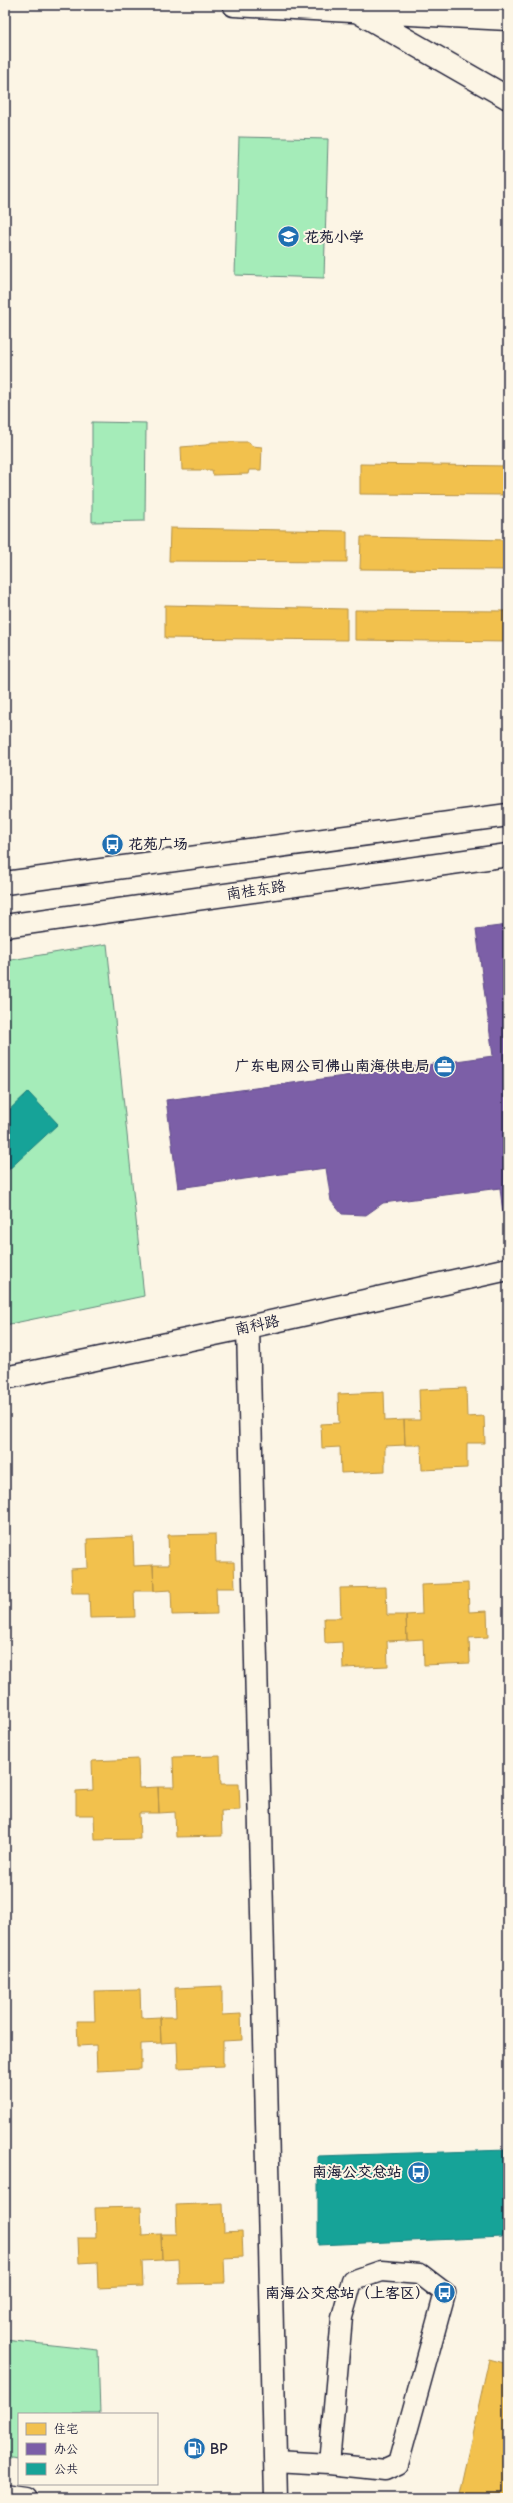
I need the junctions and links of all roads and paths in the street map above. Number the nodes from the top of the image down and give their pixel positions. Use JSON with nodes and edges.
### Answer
{"nodes":[{"id":1,"x":234,"y":5,"type":"edge"},
{"id":2,"x":355,"y":10,"type":"junction"},
{"id":3,"x":508,"y":19,"type":"edge"},
{"id":4,"x":508,"y":98,"type":"edge"},
{"id":5,"x":508,"y":815,"type":"edge"},
{"id":6,"x":508,"y":855,"type":"edge"},
{"id":7,"x":5,"y":883,"type":"edge"},
{"id":8,"x":5,"y":926,"type":"edge"},
{"id":9,"x":508,"y":1269,"type":"edge"},
{"id":10,"x":248,"y":1328,"type":"junction"},
{"id":11,"x":5,"y":1378,"type":"edge"},
{"id":12,"x":275,"y":2461,"type":"junction"},
{"id":13,"x":329,"y":2464,"type":"junction"},
{"id":14,"x":5,"y":2495,"type":"edge"},
{"id":15,"x":25,"y":2498,"type":"edge"},
{"id":16,"x":276,"y":2498,"type":"edge"}],
"edges":[{"from":1,"to":2,"type":"street"},
{"from":2,"to":3,"type":"street"},
{"from":2,"to":4,"type":"street"},
{"from":5,"to":7,"type":"street"},
{"from":6,"to":8,"type":"street","name":"南桂东路"},
{"from":9,"to":10,"type":"street","name":"南科路"},
{"from":10,"to":11,"type":"street","name":"南科路"},
{"from":10,"to":12,"type":"street"},
{"from":12,"to":13,"type":"street"},
{"from":12,"to":16,"type":"street"},
{"from":13,"to":13,"type":"street"},
{"from":14,"to":15,"type":"street"}]}
